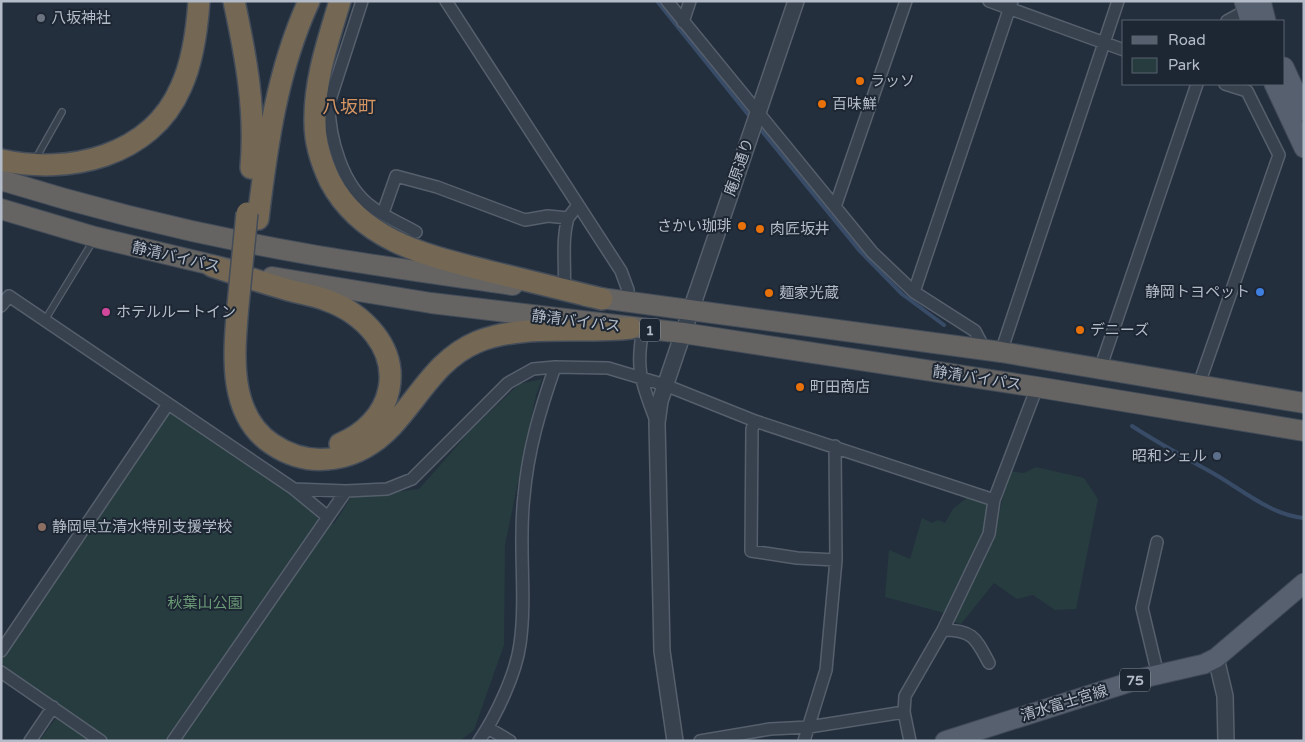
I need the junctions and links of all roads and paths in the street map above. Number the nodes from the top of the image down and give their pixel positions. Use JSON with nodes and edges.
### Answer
{"nodes":[{"id":1,"x":199,"y":1,"type":"edge"},
{"id":2,"x":234,"y":1,"type":"edge"},
{"id":3,"x":309,"y":1,"type":"edge"},
{"id":4,"x":340,"y":1,"type":"edge"},
{"id":5,"x":362,"y":1,"type":"edge"},
{"id":6,"x":446,"y":1,"type":"edge"},
{"id":7,"x":667,"y":1,"type":"edge"},
{"id":8,"x":690,"y":1,"type":"edge"},
{"id":9,"x":796,"y":1,"type":"edge"},
{"id":10,"x":906,"y":1,"type":"edge"},
{"id":11,"x":989,"y":1,"type":"edge"},
{"id":12,"x":1118,"y":1,"type":"edge"},
{"id":13,"x":1010,"y":5,"type":"edge"},
{"id":14,"x":1251,"y":8,"type":"edge"},
{"id":15,"x":1229,"y":20,"type":"edge"},
{"id":16,"x":1265,"y":20,"type":"edge"},
{"id":17,"x":683,"y":22,"type":"junction"},
{"id":18,"x":1104,"y":44,"type":"junction"},
{"id":19,"x":1122,"y":49,"type":"edge"},
{"id":20,"x":1285,"y":69,"type":"edge"},
{"id":21,"x":1197,"y":85,"type":"edge"},
{"id":22,"x":1229,"y":85,"type":"edge"},
{"id":23,"x":1274,"y":85,"type":"edge"},
{"id":24,"x":1304,"y":111,"type":"edge"},
{"id":25,"x":62,"y":112,"type":"dead end"},
{"id":26,"x":755,"y":120,"type":"junction"},
{"id":27,"x":1304,"y":148,"type":"edge"},
{"id":28,"x":1,"y":160,"type":"edge"},
{"id":29,"x":29,"y":177,"type":"junction"},
{"id":30,"x":1,"y":180,"type":"edge"},
{"id":31,"x":578,"y":205,"type":"junction"},
{"id":32,"x":835,"y":207,"type":"junction"},
{"id":33,"x":1,"y":208,"type":"edge"},
{"id":34,"x":383,"y":213,"type":"junction"},
{"id":35,"x":252,"y":216,"type":"junction"},
{"id":36,"x":568,"y":218,"type":"junction"},
{"id":37,"x":416,"y":232,"type":"dead end"},
{"id":38,"x":95,"y":237,"type":"junction"},
{"id":39,"x":212,"y":266,"type":"junction"},
{"id":40,"x":564,"y":291,"type":"junction"},
{"id":41,"x":914,"y":292,"type":"junction"},
{"id":42,"x":602,"y":299,"type":"joint"},
{"id":43,"x":628,"y":303,"type":"junction"},
{"id":44,"x":1,"y":306,"type":"edge"},
{"id":45,"x":244,"y":307,"type":"junction"},
{"id":46,"x":690,"y":311,"type":"junction"},
{"id":47,"x":45,"y":320,"type":"junction"},
{"id":48,"x":637,"y":329,"type":"junction"},
{"id":49,"x":683,"y":333,"type":"junction"},
{"id":50,"x":993,"y":351,"type":"junction"},
{"id":51,"x":555,"y":367,"type":"junction"},
{"id":52,"x":1100,"y":369,"type":"junction"},
{"id":53,"x":641,"y":378,"type":"junction"},
{"id":54,"x":1198,"y":384,"type":"junction"},
{"id":55,"x":665,"y":385,"type":"junction"},
{"id":56,"x":1037,"y":387,"type":"junction"},
{"id":57,"x":1304,"y":403,"type":"edge"},
{"id":58,"x":168,"y":404,"type":"junction"},
{"id":59,"x":755,"y":421,"type":"junction"},
{"id":60,"x":657,"y":423,"type":"junction"},
{"id":61,"x":1304,"y":431,"type":"edge"},
{"id":62,"x":835,"y":446,"type":"junction"},
{"id":63,"x":294,"y":489,"type":"junction"},
{"id":64,"x":346,"y":491,"type":"junction"},
{"id":65,"x":994,"y":500,"type":"junction"},
{"id":66,"x":328,"y":517,"type":"junction"},
{"id":67,"x":1157,"y":542,"type":"dead end"},
{"id":68,"x":836,"y":560,"type":"junction"},
{"id":69,"x":1304,"y":583,"type":"edge"},
{"id":70,"x":943,"y":630,"type":"junction"},
{"id":71,"x":1,"y":651,"type":"edge"},
{"id":72,"x":1216,"y":658,"type":"junction"},
{"id":73,"x":990,"y":663,"type":"dead end"},
{"id":74,"x":1,"y":672,"type":"edge"},
{"id":75,"x":1158,"y":675,"type":"junction"},
{"id":76,"x":53,"y":707,"type":"junction"},
{"id":77,"x":904,"y":712,"type":"junction"},
{"id":78,"x":808,"y":727,"type":"junction"},
{"id":79,"x":488,"y":728,"type":"junction"},
{"id":80,"x":671,"y":739,"type":"edge"},
{"id":81,"x":30,"y":741,"type":"edge"},
{"id":82,"x":101,"y":741,"type":"edge"},
{"id":83,"x":173,"y":741,"type":"edge"},
{"id":84,"x":479,"y":741,"type":"edge"},
{"id":85,"x":510,"y":741,"type":"edge"},
{"id":86,"x":700,"y":741,"type":"edge"},
{"id":87,"x":804,"y":741,"type":"edge"},
{"id":88,"x":910,"y":741,"type":"edge"},
{"id":89,"x":945,"y":741,"type":"edge"},
{"id":90,"x":1226,"y":741,"type":"edge"}],
"edges":[{"from":1,"to":29,"type":"highway"},
{"from":2,"to":35,"type":"highway"},
{"from":3,"to":35,"type":"highway"},
{"from":4,"to":40,"type":"highway"},
{"from":5,"to":34,"type":"street"},
{"from":6,"to":31,"type":"street"},
{"from":7,"to":17,"type":"street"},
{"from":8,"to":17,"type":"street"},
{"from":9,"to":26,"type":"street","name":"庵原通り"},
{"from":10,"to":32,"type":"street"},
{"from":11,"to":13,"type":"street"},
{"from":12,"to":18,"type":"street"},
{"from":13,"to":18,"type":"street"},
{"from":13,"to":41,"type":"street"},
{"from":14,"to":15,"type":"street"},
{"from":14,"to":16,"type":"main road"},
{"from":17,"to":26,"type":"street"},
{"from":18,"to":19,"type":"street"},
{"from":18,"to":50,"type":"street"},
{"from":20,"to":24,"type":"main road"},
{"from":21,"to":52,"type":"street"},
{"from":22,"to":54,"type":"street"},
{"from":23,"to":27,"type":"main road"},
{"from":25,"to":29,"type":"lane"},
{"from":26,"to":32,"type":"street"},
{"from":26,"to":46,"type":"street","name":"庵原通り"},
{"from":28,"to":29,"type":"highway"},
{"from":29,"to":30,"type":"highway","name":"静清バイパス"},
{"from":29,"to":40,"type":"highway","name":"静清バイパス"},
{"from":31,"to":36,"type":"street"},
{"from":31,"to":43,"type":"street"},
{"from":32,"to":41,"type":"street"},
{"from":33,"to":38,"type":"highway","name":"静清バイパス","number":"1"},
{"from":34,"to":36,"type":"street"},
{"from":34,"to":37,"type":"street"},
{"from":35,"to":45,"type":"highway"},
{"from":36,"to":40,"type":"street"},
{"from":38,"to":39,"type":"highway","name":"静清バイパス","number":"1"},
{"from":38,"to":47,"type":"lane"},
{"from":39,"to":45,"type":"highway"},
{"from":39,"to":48,"type":"highway","name":"静清バイパス","number":"1"},
{"from":40,"to":42,"type":"highway"},
{"from":41,"to":50,"type":"street"},
{"from":42,"to":43,"type":"highway","name":"静清バイパス","number":"1"},
{"from":43,"to":46,"type":"highway","name":"静清バイパス","number":"1"},
{"from":44,"to":47,"type":"street"},
{"from":45,"to":48,"type":"highway"},
{"from":46,"to":49,"type":"street","name":"庵原通り"},
{"from":46,"to":50,"type":"highway","name":"静清バイパス","number":"1"},
{"from":47,"to":58,"type":"street"},
{"from":48,"to":49,"type":"highway","name":"静清バイパス","number":"1"},
{"from":48,"to":53,"type":"street"},
{"from":49,"to":55,"type":"street","name":"庵原通り"},
{"from":49,"to":56,"type":"highway","name":"静清バイパス","number":"1"},
{"from":50,"to":52,"type":"highway","name":"静清バイパス","number":"1"},
{"from":51,"to":53,"type":"street"},
{"from":51,"to":64,"type":"street"},
{"from":51,"to":79,"type":"street"},
{"from":52,"to":54,"type":"highway","name":"静清バイパス","number":"1"},
{"from":53,"to":55,"type":"street"},
{"from":53,"to":60,"type":"street"},
{"from":54,"to":57,"type":"highway","name":"静清バイパス","number":"1"},
{"from":55,"to":59,"type":"street"},
{"from":55,"to":60,"type":"street","name":"庵原通り"},
{"from":56,"to":61,"type":"highway","name":"静清バイパス","number":"1"},
{"from":56,"to":65,"type":"street"},
{"from":58,"to":63,"type":"street"},
{"from":58,"to":71,"type":"street"},
{"from":59,"to":62,"type":"street"},
{"from":59,"to":68,"type":"street"},
{"from":60,"to":80,"type":"street","name":"庵原通り"},
{"from":62,"to":65,"type":"street"},
{"from":62,"to":68,"type":"street"},
{"from":63,"to":64,"type":"street"},
{"from":63,"to":66,"type":"street"},
{"from":64,"to":66,"type":"street"},
{"from":65,"to":70,"type":"street"},
{"from":66,"to":83,"type":"street"},
{"from":67,"to":75,"type":"street"},
{"from":68,"to":78,"type":"street"},
{"from":69,"to":72,"type":"main road","name":"清水富士宮線","number":"75"},
{"from":70,"to":73,"type":"street"},
{"from":70,"to":77,"type":"street"},
{"from":72,"to":75,"type":"main road","name":"清水富士宮線","number":"75"},
{"from":72,"to":90,"type":"street"},
{"from":74,"to":76,"type":"street"},
{"from":75,"to":89,"type":"main road","name":"清水富士宮線","number":"75"},
{"from":76,"to":81,"type":"street"},
{"from":76,"to":82,"type":"street"},
{"from":77,"to":78,"type":"street"},
{"from":77,"to":88,"type":"street"},
{"from":78,"to":86,"type":"street"},
{"from":78,"to":87,"type":"street"},
{"from":79,"to":84,"type":"street"},
{"from":79,"to":85,"type":"street"}]}
